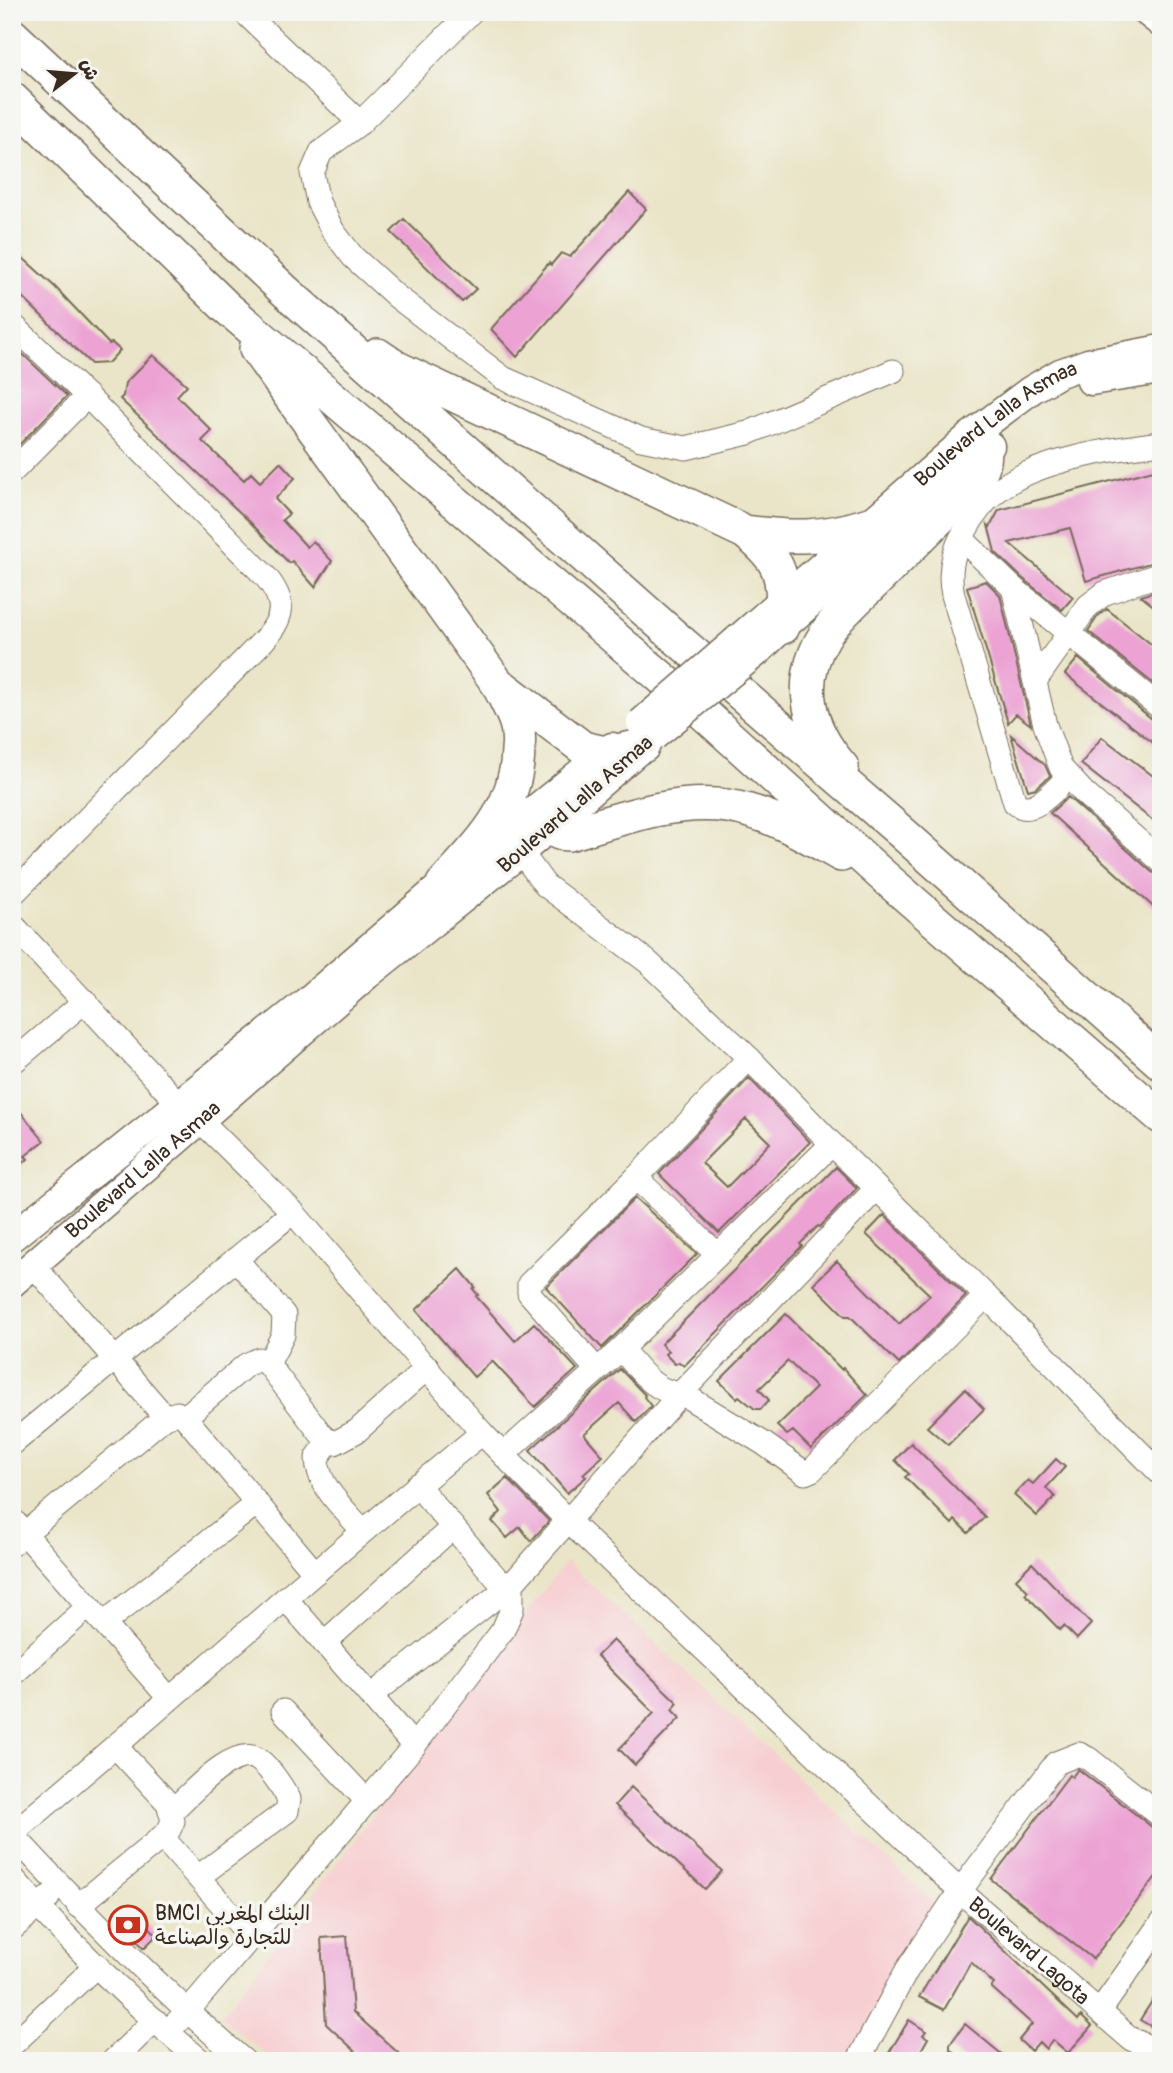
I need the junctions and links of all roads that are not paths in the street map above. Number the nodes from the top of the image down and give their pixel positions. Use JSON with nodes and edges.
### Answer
{"nodes":[{"id":1,"x":244,"y":12,"type":"edge"},
{"id":2,"x":1147,"y":12,"type":"edge"},
{"id":3,"x":460,"y":16,"type":"edge"},
{"id":4,"x":1161,"y":23,"type":"edge"},
{"id":5,"x":12,"y":35,"type":"edge"},
{"id":6,"x":12,"y":99,"type":"edge"},
{"id":7,"x":359,"y":123,"type":"junction"},
{"id":8,"x":284,"y":290,"type":"junction"},
{"id":9,"x":226,"y":307,"type":"junction"},
{"id":10,"x":12,"y":324,"type":"edge"},
{"id":11,"x":1161,"y":349,"type":"edge"},
{"id":12,"x":1161,"y":370,"type":"edge"},
{"id":13,"x":893,"y":371,"type":"dead end"},
{"id":14,"x":87,"y":396,"type":"junction"},
{"id":15,"x":1161,"y":443,"type":"edge"},
{"id":16,"x":984,"y":450,"type":"junction"},
{"id":17,"x":12,"y":472,"type":"edge"},
{"id":18,"x":869,"y":524,"type":"junction"},
{"id":19,"x":745,"y":532,"type":"junction"},
{"id":20,"x":961,"y":538,"type":"junction"},
{"id":21,"x":1161,"y":574,"type":"edge"},
{"id":22,"x":1013,"y":588,"type":"junction"},
{"id":23,"x":783,"y":614,"type":"junction"},
{"id":24,"x":1068,"y":633,"type":"junction"},
{"id":25,"x":1035,"y":681,"type":"junction"},
{"id":26,"x":498,"y":684,"type":"junction"},
{"id":27,"x":1161,"y":708,"type":"edge"},
{"id":28,"x":646,"y":735,"type":"junction"},
{"id":29,"x":606,"y":753,"type":"junction"},
{"id":30,"x":1068,"y":777,"type":"junction"},
{"id":31,"x":541,"y":818,"type":"junction"},
{"id":32,"x":900,"y":831,"type":"junction"},
{"id":33,"x":521,"y":852,"type":"junction"},
{"id":34,"x":1159,"y":857,"type":"edge"},
{"id":35,"x":881,"y":874,"type":"junction"},
{"id":36,"x":443,"y":884,"type":"junction"},
{"id":37,"x":12,"y":895,"type":"edge"},
{"id":38,"x":12,"y":924,"type":"edge"},
{"id":39,"x":85,"y":1001,"type":"junction"},
{"id":40,"x":749,"y":1058,"type":"junction"},
{"id":41,"x":12,"y":1063,"type":"edge"},
{"id":42,"x":1161,"y":1063,"type":"edge"},
{"id":43,"x":178,"y":1103,"type":"junction"},
{"id":44,"x":1161,"y":1117,"type":"edge"},
{"id":45,"x":201,"y":1121,"type":"junction"},
{"id":46,"x":832,"y":1144,"type":"junction"},
{"id":47,"x":636,"y":1178,"type":"junction"},
{"id":48,"x":876,"y":1189,"type":"junction"},
{"id":49,"x":293,"y":1212,"type":"junction"},
{"id":50,"x":12,"y":1237,"type":"edge"},
{"id":51,"x":717,"y":1254,"type":"junction"},
{"id":52,"x":236,"y":1259,"type":"junction"},
{"id":53,"x":23,"y":1275,"type":"edge"},
{"id":54,"x":986,"y":1296,"type":"junction"},
{"id":55,"x":621,"y":1349,"type":"junction"},
{"id":56,"x":114,"y":1359,"type":"junction"},
{"id":57,"x":268,"y":1364,"type":"junction"},
{"id":58,"x":428,"y":1367,"type":"junction"},
{"id":59,"x":597,"y":1370,"type":"junction"},
{"id":60,"x":681,"y":1393,"type":"junction"},
{"id":61,"x":175,"y":1417,"type":"junction"},
{"id":62,"x":482,"y":1433,"type":"junction"},
{"id":63,"x":329,"y":1441,"type":"junction"},
{"id":64,"x":12,"y":1444,"type":"edge"},
{"id":65,"x":505,"y":1453,"type":"junction"},
{"id":66,"x":1161,"y":1474,"type":"edge"},
{"id":67,"x":417,"y":1485,"type":"junction"},
{"id":68,"x":257,"y":1503,"type":"junction"},
{"id":69,"x":568,"y":1521,"type":"junction"},
{"id":70,"x":453,"y":1527,"type":"junction"},
{"id":71,"x":363,"y":1531,"type":"junction"},
{"id":72,"x":16,"y":1532,"type":"edge"},
{"id":73,"x":315,"y":1573,"type":"junction"},
{"id":74,"x":512,"y":1584,"type":"junction"},
{"id":75,"x":286,"y":1600,"type":"junction"},
{"id":76,"x":96,"y":1615,"type":"junction"},
{"id":77,"x":324,"y":1643,"type":"junction"},
{"id":78,"x":12,"y":1675,"type":"edge"},
{"id":79,"x":371,"y":1696,"type":"junction"},
{"id":80,"x":169,"y":1698,"type":"junction"},
{"id":81,"x":283,"y":1711,"type":"dead end"},
{"id":82,"x":414,"y":1746,"type":"junction"},
{"id":83,"x":116,"y":1747,"type":"junction"},
{"id":84,"x":366,"y":1800,"type":"junction"},
{"id":85,"x":172,"y":1811,"type":"junction"},
{"id":86,"x":1161,"y":1816,"type":"edge"},
{"id":87,"x":12,"y":1834,"type":"edge"},
{"id":88,"x":162,"y":1837,"type":"junction"},
{"id":89,"x":12,"y":1877,"type":"edge"},
{"id":90,"x":198,"y":1878,"type":"junction"},
{"id":91,"x":60,"y":1886,"type":"junction"},
{"id":92,"x":960,"y":1891,"type":"junction"},
{"id":93,"x":78,"y":1906,"type":"junction"},
{"id":94,"x":38,"y":1907,"type":"junction"},
{"id":95,"x":1161,"y":1924,"type":"edge"},
{"id":96,"x":12,"y":1929,"type":"edge"},
{"id":97,"x":251,"y":1937,"type":"junction"},
{"id":98,"x":97,"y":1965,"type":"junction"},
{"id":99,"x":1100,"y":2011,"type":"junction"},
{"id":100,"x":187,"y":2012,"type":"junction"},
{"id":101,"x":161,"y":2026,"type":"junction"},
{"id":102,"x":12,"y":2045,"type":"edge"},
{"id":103,"x":1161,"y":2052,"type":"edge"},
{"id":104,"x":113,"y":2061,"type":"edge"},
{"id":105,"x":201,"y":2061,"type":"edge"},
{"id":106,"x":244,"y":2061,"type":"edge"},
{"id":107,"x":858,"y":2061,"type":"edge"}],
"edges":[{"from":1,"to":7,"type":"street"},
{"from":2,"to":4,"type":"main road"},
{"from":3,"to":7,"type":"street"},
{"from":5,"to":8,"type":"highway"},
{"from":6,"to":9,"type":"highway"},
{"from":7,"to":13,"type":"street"},
{"from":8,"to":19,"type":"highway"},
{"from":8,"to":32,"type":"highway"},
{"from":9,"to":26,"type":"highway"},
{"from":9,"to":35,"type":"highway"},
{"from":10,"to":14,"type":"street"},
{"from":11,"to":18,"type":"main road","name":"Boulevard Lalla Asmaa"},
{"from":12,"to":16,"type":"main road","name":"Boulevard Lalla Asmaa"},
{"from":14,"to":17,"type":"street"},
{"from":14,"to":37,"type":"street"},
{"from":15,"to":20,"type":"street"},
{"from":16,"to":23,"type":"main road","name":"Boulevard Lalla Asmaa"},
{"from":16,"to":32,"type":"highway"},
{"from":18,"to":19,"type":"highway"},
{"from":18,"to":23,"type":"main road","name":"Boulevard Lalla Asmaa"},
{"from":19,"to":23,"type":"highway"},
{"from":20,"to":22,"type":"street"},
{"from":20,"to":30,"type":"street"},
{"from":21,"to":24,"type":"street"},
{"from":22,"to":24,"type":"street"},
{"from":22,"to":25,"type":"street"},
{"from":23,"to":28,"type":"main road","name":"Boulevard Lalla Asmaa","bridge":true},
{"from":24,"to":25,"type":"street"},
{"from":24,"to":27,"type":"street"},
{"from":25,"to":30,"type":"street"},
{"from":26,"to":29,"type":"highway"},
{"from":26,"to":36,"type":"highway"},
{"from":28,"to":29,"type":"highway"},
{"from":28,"to":31,"type":"main road","name":"Boulevard Lalla Asmaa"},
{"from":29,"to":31,"type":"main road","name":"Boulevard Lalla Asmaa"},
{"from":30,"to":34,"type":"street"},
{"from":31,"to":33,"type":"main road","name":"Boulevard Lalla Asmaa"},
{"from":31,"to":35,"type":"highway"},
{"from":31,"to":36,"type":"main road","name":"Boulevard Lalla Asmaa"},
{"from":32,"to":42,"type":"highway"},
{"from":33,"to":40,"type":"street"},
{"from":33,"to":45,"type":"main road","name":"Boulevard Lalla Asmaa"},
{"from":35,"to":44,"type":"highway"},
{"from":36,"to":43,"type":"main road","name":"Boulevard Lalla Asmaa"},
{"from":38,"to":39,"type":"street"},
{"from":39,"to":41,"type":"street"},
{"from":39,"to":43,"type":"street"},
{"from":40,"to":46,"type":"street"},
{"from":40,"to":47,"type":"street"},
{"from":43,"to":45,"type":"street"},
{"from":43,"to":50,"type":"main road","name":"Boulevard Lalla Asmaa"},
{"from":45,"to":49,"type":"street"},
{"from":45,"to":53,"type":"main road","name":"Boulevard Lalla Asmaa"},
{"from":46,"to":48,"type":"street"},
{"from":46,"to":51,"type":"street"},
{"from":47,"to":51,"type":"street"},
{"from":47,"to":59,"type":"street"},
{"from":48,"to":54,"type":"street"},
{"from":48,"to":60,"type":"street"},
{"from":49,"to":52,"type":"street"},
{"from":49,"to":58,"type":"street"},
{"from":51,"to":55,"type":"street"},
{"from":52,"to":56,"type":"street"},
{"from":52,"to":57,"type":"street"},
{"from":53,"to":56,"type":"street"},
{"from":54,"to":60,"type":"street"},
{"from":54,"to":66,"type":"street"},
{"from":55,"to":59,"type":"street"},
{"from":55,"to":60,"type":"street"},
{"from":56,"to":61,"type":"street"},
{"from":56,"to":64,"type":"street"},
{"from":57,"to":61,"type":"street"},
{"from":57,"to":63,"type":"street"},
{"from":58,"to":62,"type":"street"},
{"from":58,"to":63,"type":"street"},
{"from":59,"to":65,"type":"street"},
{"from":60,"to":69,"type":"street"},
{"from":61,"to":68,"type":"street"},
{"from":61,"to":72,"type":"street"},
{"from":62,"to":65,"type":"street"},
{"from":62,"to":67,"type":"street"},
{"from":63,"to":71,"type":"street"},
{"from":65,"to":69,"type":"street"},
{"from":67,"to":70,"type":"street"},
{"from":67,"to":71,"type":"street"},
{"from":68,"to":73,"type":"street"},
{"from":68,"to":76,"type":"street"},
{"from":69,"to":74,"type":"street"},
{"from":69,"to":92,"type":"street"},
{"from":70,"to":74,"type":"street"},
{"from":70,"to":77,"type":"street"},
{"from":71,"to":73,"type":"street"},
{"from":72,"to":76,"type":"street"},
{"from":73,"to":75,"type":"street"},
{"from":74,"to":79,"type":"street"},
{"from":74,"to":82,"type":"street"},
{"from":75,"to":77,"type":"street"},
{"from":75,"to":80,"type":"street"},
{"from":76,"to":78,"type":"street"},
{"from":76,"to":80,"type":"street"},
{"from":77,"to":79,"type":"street"},
{"from":79,"to":82,"type":"street"},
{"from":80,"to":83,"type":"street"},
{"from":81,"to":84,"type":"street"},
{"from":82,"to":84,"type":"street"},
{"from":83,"to":85,"type":"street"},
{"from":83,"to":87,"type":"street"},
{"from":84,"to":97,"type":"street"},
{"from":85,"to":88,"type":"street"},
{"from":85,"to":90,"type":"street"},
{"from":86,"to":92,"type":"street","name":"Boulevard Lagota"},
{"from":87,"to":91,"type":"street"},
{"from":88,"to":90,"type":"street"},
{"from":88,"to":93,"type":"street"},
{"from":89,"to":94,"type":"street"},
{"from":90,"to":97,"type":"street"},
{"from":91,"to":93,"type":"street"},
{"from":91,"to":94,"type":"street"},
{"from":92,"to":99,"type":"street","name":"Boulevard Lagota"},
{"from":92,"to":107,"type":"street","name":"Boulevard Lagota"},
{"from":93,"to":100,"type":"street"},
{"from":94,"to":96,"type":"street"},
{"from":94,"to":98,"type":"street"},
{"from":95,"to":99,"type":"street","name":"Boulevard Lagota"},
{"from":97,"to":100,"type":"street"},
{"from":98,"to":101,"type":"street"},
{"from":98,"to":102,"type":"street"},
{"from":99,"to":103,"type":"street","name":"Boulevard Lagota"},
{"from":100,"to":101,"type":"street"},
{"from":100,"to":106,"type":"street"},
{"from":101,"to":104,"type":"street"},
{"from":101,"to":105,"type":"street"}]}
